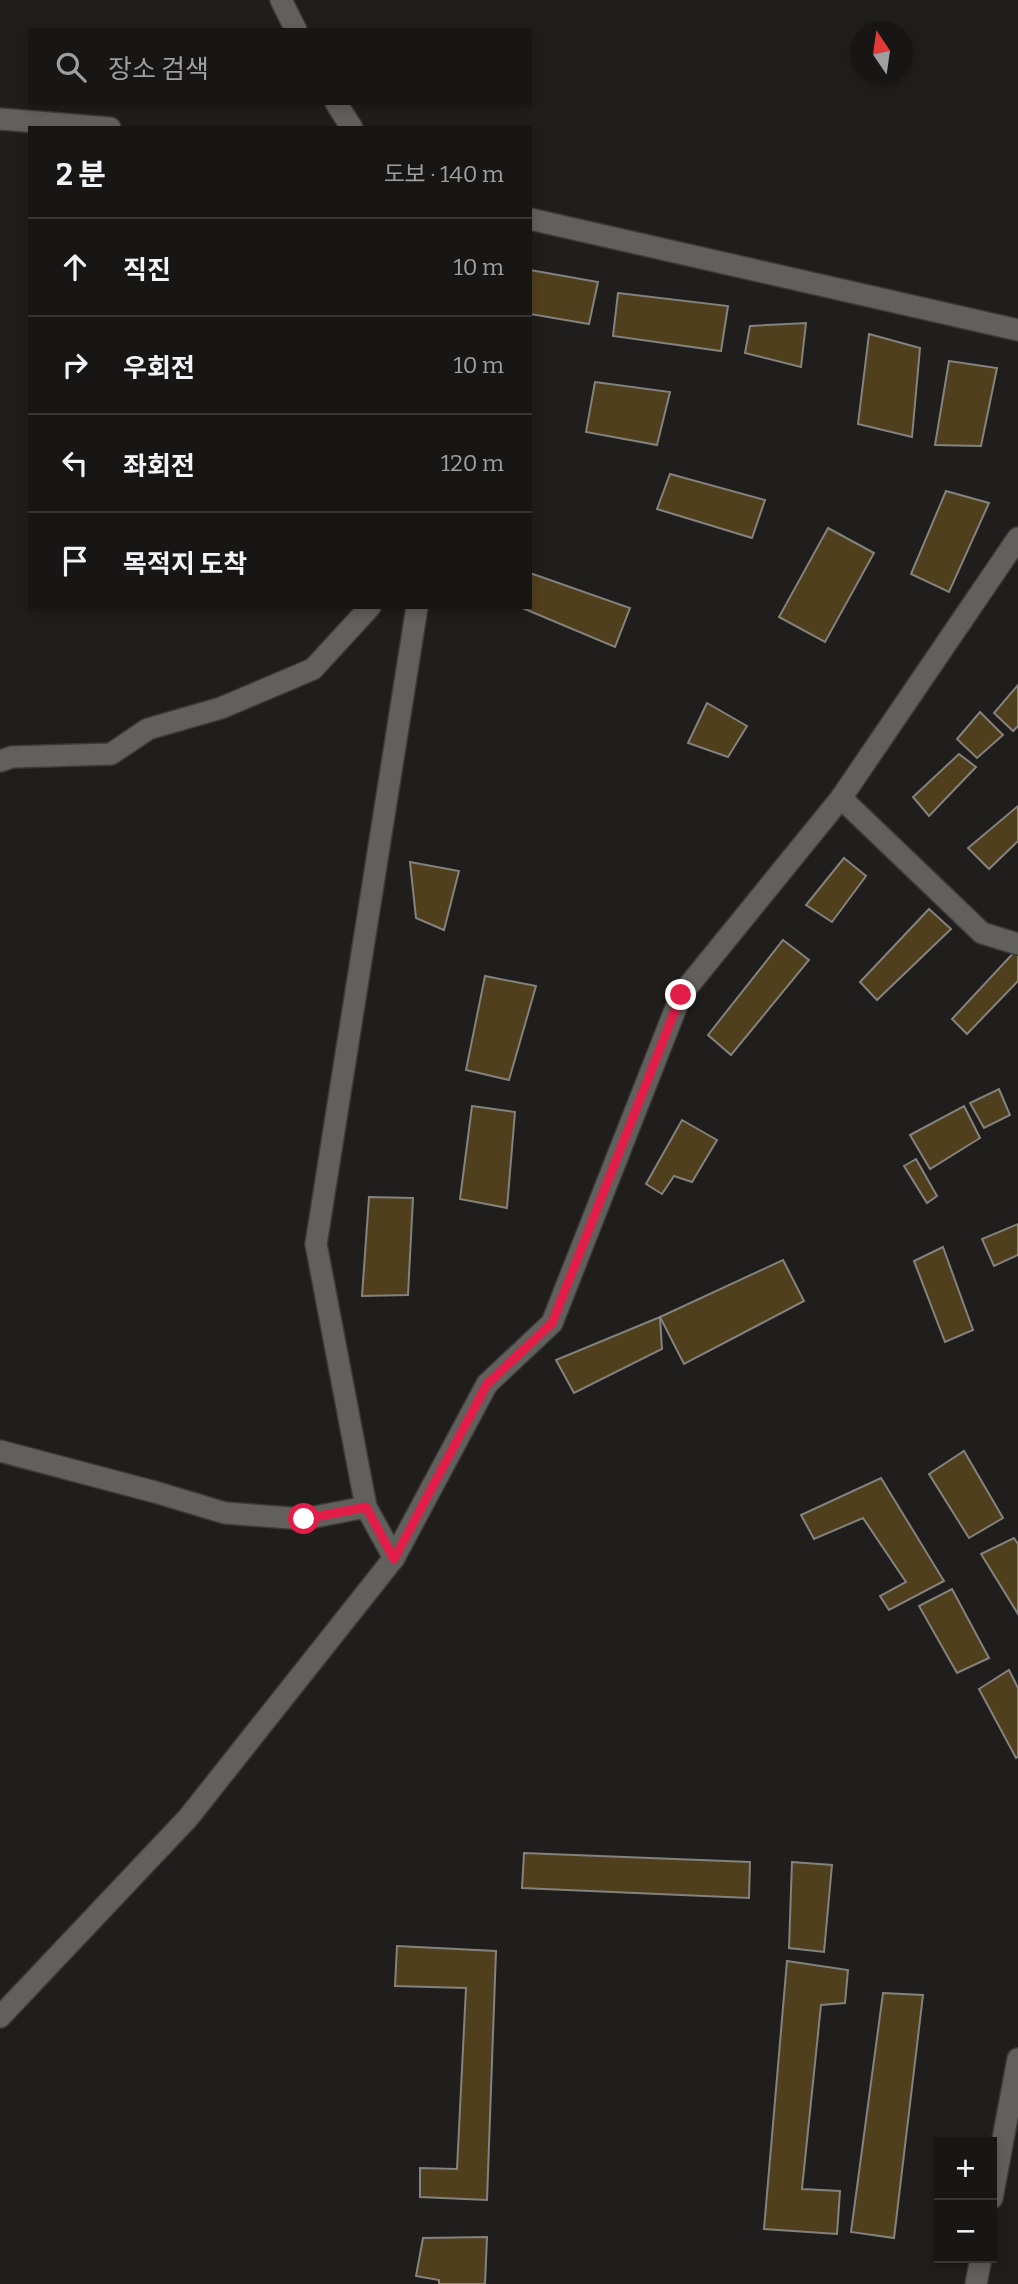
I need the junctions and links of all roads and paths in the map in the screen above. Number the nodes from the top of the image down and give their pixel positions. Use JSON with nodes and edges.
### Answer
{"nodes":[{"id":1,"x":281,"y":0,"type":"edge"},
{"id":2,"x":295,"y":28,"type":"edge"},
{"id":3,"x":337,"y":105,"type":"edge"},
{"id":4,"x":0,"y":119,"type":"edge"},
{"id":5,"x":86,"y":126,"type":"edge"},
{"id":6,"x":351,"y":126,"type":"edge"},
{"id":7,"x":532,"y":219,"type":"edge"},
{"id":8,"x":1018,"y":330,"type":"edge"},
{"id":9,"x":1018,"y":538,"type":"edge"},
{"id":10,"x":368,"y":609,"type":"edge"},
{"id":11,"x":417,"y":609,"type":"edge"},
{"id":12,"x":0,"y":761,"type":"edge"},
{"id":13,"x":841,"y":797,"type":"junction"},
{"id":14,"x":1018,"y":944,"type":"edge"},
{"id":15,"x":0,"y":1451,"type":"edge"},
{"id":16,"x":366,"y":1507,"type":"junction"},
{"id":17,"x":394,"y":1559,"type":"junction"},
{"id":18,"x":0,"y":2017,"type":"edge"},
{"id":19,"x":1018,"y":2059,"type":"edge"},
{"id":20,"x":997,"y":2171,"type":"edge"},
{"id":21,"x":980,"y":2263,"type":"edge"},
{"id":22,"x":976,"y":2284,"type":"edge"}],
"edges":[{"from":1,"to":2,"type":"street"},
{"from":3,"to":6,"type":"street"},
{"from":4,"to":5,"type":"street"},
{"from":7,"to":8,"type":"street"},
{"from":9,"to":13,"type":"street"},
{"from":10,"to":12,"type":"street"},
{"from":11,"to":16,"type":"street"},
{"from":13,"to":14,"type":"street"},
{"from":13,"to":17,"type":"street"},
{"from":15,"to":16,"type":"street"},
{"from":16,"to":17,"type":"street"},
{"from":17,"to":18,"type":"street"},
{"from":19,"to":20,"type":"street"},
{"from":21,"to":22,"type":"street"}]}
